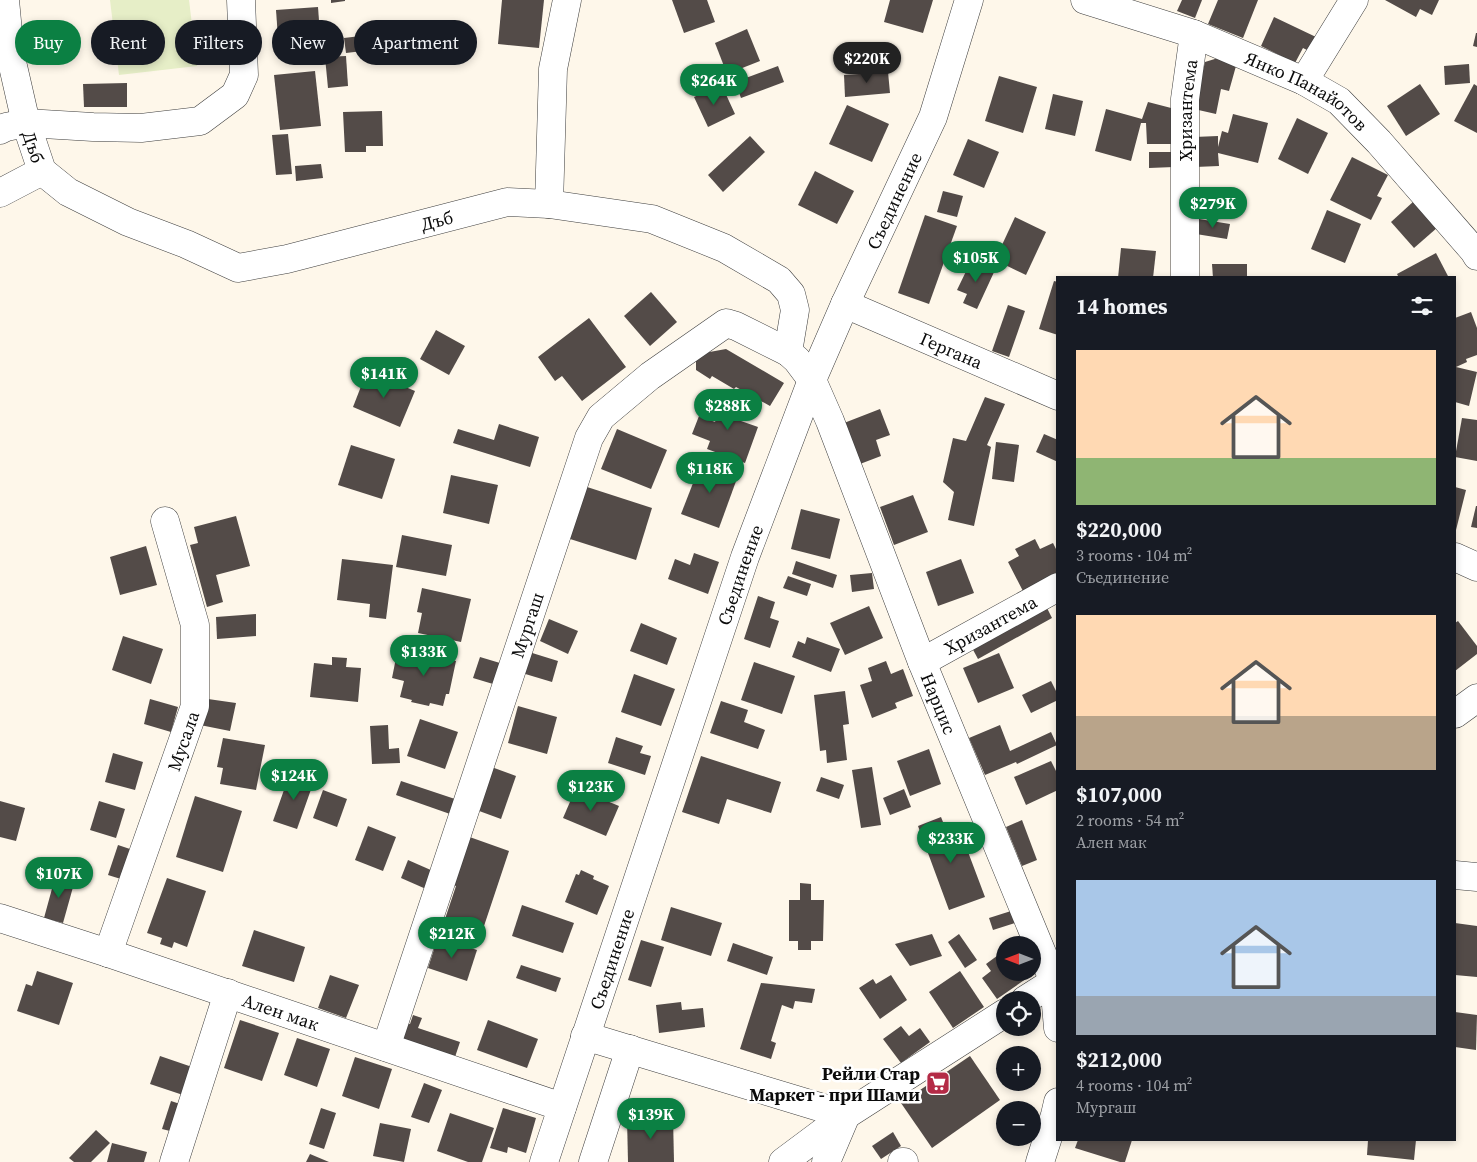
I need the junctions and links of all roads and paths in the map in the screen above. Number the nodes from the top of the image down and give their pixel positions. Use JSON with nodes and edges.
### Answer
{"nodes":[{"id":1,"x":5,"y":0,"type":"edge"},
{"id":2,"x":241,"y":0,"type":"edge"},
{"id":3,"x":567,"y":0,"type":"edge"},
{"id":4,"x":969,"y":0,"type":"edge"},
{"id":5,"x":1085,"y":0,"type":"edge"},
{"id":6,"x":1354,"y":0,"type":"edge"},
{"id":7,"x":1194,"y":34,"type":"junction"},
{"id":8,"x":1304,"y":81,"type":"junction"},
{"id":9,"x":26,"y":123,"type":"junction"},
{"id":10,"x":0,"y":130,"type":"edge"},
{"id":11,"x":42,"y":171,"type":"junction"},
{"id":12,"x":0,"y":193,"type":"edge"},
{"id":13,"x":550,"y":204,"type":"junction"},
{"id":14,"x":1476,"y":251,"type":"edge"},
{"id":15,"x":1185,"y":276,"type":"edge"},
{"id":16,"x":844,"y":304,"type":"junction"},
{"id":17,"x":788,"y":352,"type":"junction"},
{"id":18,"x":812,"y":380,"type":"junction"},
{"id":19,"x":1056,"y":395,"type":"edge"},
{"id":20,"x":165,"y":521,"type":"dead end"},
{"id":21,"x":1456,"y":558,"type":"edge"},
{"id":22,"x":1477,"y":567,"type":"edge"},
{"id":23,"x":1056,"y":588,"type":"edge"},
{"id":24,"x":922,"y":662,"type":"junction"},
{"id":25,"x":1477,"y":698,"type":"edge"},
{"id":26,"x":1456,"y":713,"type":"edge"},
{"id":27,"x":1456,"y":875,"type":"edge"},
{"id":28,"x":1477,"y":877,"type":"edge"},
{"id":29,"x":0,"y":918,"type":"edge"},
{"id":30,"x":108,"y":952,"type":"junction"},
{"id":31,"x":1056,"y":981,"type":"edge"},
{"id":32,"x":1040,"y":991,"type":"edge"},
{"id":33,"x":228,"y":993,"type":"junction"},
{"id":34,"x":996,"y":1019,"type":"edge"},
{"id":35,"x":585,"y":1036,"type":"junction"},
{"id":36,"x":386,"y":1047,"type":"junction"},
{"id":37,"x":630,"y":1050,"type":"junction"},
{"id":38,"x":562,"y":1107,"type":"junction"},
{"id":39,"x":1056,"y":1111,"type":"edge"},
{"id":40,"x":846,"y":1115,"type":"junction"},
{"id":41,"x":174,"y":1162,"type":"edge"},
{"id":42,"x":544,"y":1162,"type":"edge"},
{"id":43,"x":593,"y":1162,"type":"edge"},
{"id":44,"x":783,"y":1162,"type":"edge"},
{"id":45,"x":826,"y":1162,"type":"edge"},
{"id":46,"x":1040,"y":1162,"type":"edge"}],
"edges":[{"from":1,"to":9,"type":"street","name":"Дъб"},
{"from":2,"to":9,"type":"street","name":"Дъб"},
{"from":3,"to":13,"type":"street"},
{"from":4,"to":16,"type":"street","name":"Съединение"},
{"from":5,"to":7,"type":"street","name":"Янко Панайотов"},
{"from":6,"to":8,"type":"street"},
{"from":7,"to":8,"type":"street","name":"Янко Панайотов"},
{"from":7,"to":15,"type":"street","name":"Хризантема"},
{"from":8,"to":14,"type":"street","name":"Янко Панайотов"},
{"from":9,"to":10,"type":"street","name":"Дъб"},
{"from":9,"to":11,"type":"street","name":"Дъб"},
{"from":11,"to":12,"type":"street"},
{"from":11,"to":13,"type":"street","name":"Дъб"},
{"from":13,"to":17,"type":"street","name":"Дъб"},
{"from":16,"to":18,"type":"street","name":"Съединение"},
{"from":16,"to":19,"type":"street","name":"Гергана"},
{"from":17,"to":18,"type":"street"},
{"from":17,"to":36,"type":"street","name":"Мургаш"},
{"from":18,"to":24,"type":"street","name":"Нарцис"},
{"from":18,"to":35,"type":"street","name":"Съединение"},
{"from":20,"to":30,"type":"street","name":"Мусала"},
{"from":21,"to":22,"type":"street"},
{"from":23,"to":24,"type":"street","name":"Хризантема"},
{"from":24,"to":31,"type":"street","name":"Нарцис"},
{"from":25,"to":26,"type":"street"},
{"from":27,"to":28,"type":"street"},
{"from":29,"to":30,"type":"street","name":"Ален мак"},
{"from":30,"to":33,"type":"street","name":"Ален мак"},
{"from":31,"to":32,"type":"street"},
{"from":33,"to":36,"type":"street","name":"Ален мак"},
{"from":33,"to":41,"type":"street"},
{"from":34,"to":40,"type":"street"},
{"from":35,"to":37,"type":"street"},
{"from":35,"to":38,"type":"street","name":"Съединение"},
{"from":36,"to":38,"type":"street","name":"Ален мак"},
{"from":37,"to":40,"type":"street"},
{"from":37,"to":43,"type":"street"},
{"from":38,"to":42,"type":"street","name":"Съединение"},
{"from":39,"to":46,"type":"street"},
{"from":40,"to":44,"type":"street"},
{"from":40,"to":45,"type":"street"}]}
